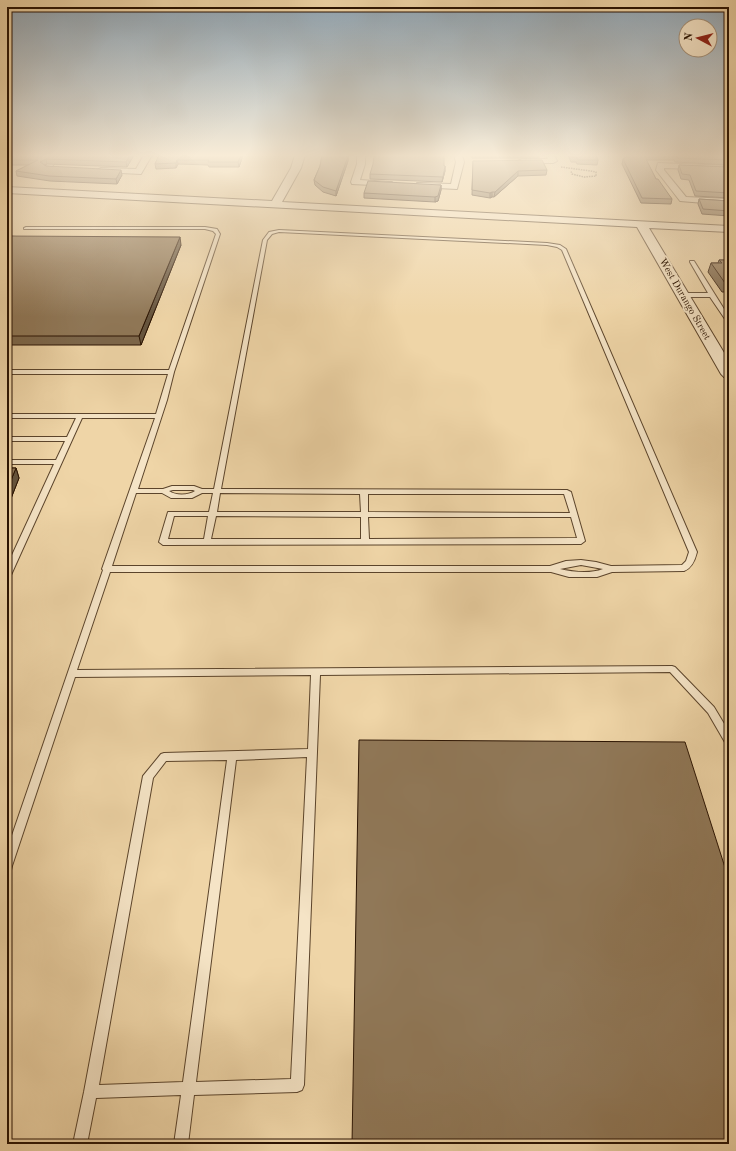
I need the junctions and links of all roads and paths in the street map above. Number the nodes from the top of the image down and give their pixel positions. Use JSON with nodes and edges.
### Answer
{"nodes":[{"id":1,"x":347,"y":209,"type":"edge"},
{"id":2,"x":641,"y":224,"type":"junction"},
{"id":3,"x":26,"y":228,"type":"dead end"},
{"id":4,"x":729,"y":229,"type":"edge"},
{"id":5,"x":692,"y":262,"type":"dead end"},
{"id":6,"x":683,"y":295,"type":"junction"},
{"id":7,"x":712,"y":295,"type":"junction"},
{"id":8,"x":729,"y":321,"type":"edge"},
{"id":9,"x":7,"y":372,"type":"edge"},
{"id":10,"x":171,"y":372,"type":"junction"},
{"id":11,"x":729,"y":374,"type":"edge"},
{"id":12,"x":7,"y":416,"type":"edge"},
{"id":13,"x":80,"y":416,"type":"junction"},
{"id":14,"x":158,"y":416,"type":"junction"},
{"id":15,"x":7,"y":439,"type":"edge"},
{"id":16,"x":70,"y":439,"type":"junction"},
{"id":17,"x":7,"y":462,"type":"edge"},
{"id":18,"x":60,"y":462,"type":"junction"},
{"id":19,"x":133,"y":491,"type":"junction"},
{"id":20,"x":217,"y":491,"type":"junction"},
{"id":21,"x":364,"y":491,"type":"junction"},
{"id":22,"x":213,"y":514,"type":"junction"},
{"id":23,"x":365,"y":514,"type":"junction"},
{"id":24,"x":574,"y":514,"type":"junction"},
{"id":25,"x":207,"y":542,"type":"junction"},
{"id":26,"x":365,"y":542,"type":"junction"},
{"id":27,"x":106,"y":569,"type":"junction"},
{"id":28,"x":7,"y":575,"type":"edge"},
{"id":29,"x":316,"y":672,"type":"junction"},
{"id":30,"x":71,"y":674,"type":"junction"},
{"id":31,"x":729,"y":741,"type":"edge"},
{"id":32,"x":312,"y":753,"type":"junction"},
{"id":33,"x":232,"y":756,"type":"junction"},
{"id":34,"x":7,"y":866,"type":"edge"},
{"id":35,"x":189,"y":1088,"type":"junction"},
{"id":36,"x":91,"y":1092,"type":"junction"},
{"id":37,"x":80,"y":1144,"type":"edge"},
{"id":38,"x":181,"y":1144,"type":"edge"}],
"edges":[{"from":1,"to":2,"type":"street"},
{"from":2,"to":4,"type":"street"},
{"from":2,"to":6,"type":"street","name":"West Durango Street"},
{"from":3,"to":10,"type":"lane"},
{"from":5,"to":7,"type":"lane"},
{"from":6,"to":7,"type":"lane"},
{"from":6,"to":11,"type":"street","name":"West Durango Street"},
{"from":7,"to":8,"type":"lane"},
{"from":9,"to":10,"type":"lane"},
{"from":10,"to":14,"type":"lane"},
{"from":12,"to":13,"type":"lane"},
{"from":13,"to":14,"type":"lane"},
{"from":13,"to":16,"type":"lane"},
{"from":14,"to":19,"type":"lane"},
{"from":15,"to":16,"type":"lane"},
{"from":16,"to":18,"type":"lane"},
{"from":17,"to":18,"type":"lane"},
{"from":18,"to":28,"type":"lane"},
{"from":19,"to":20,"type":"lane"},
{"from":19,"to":27,"type":"lane"},
{"from":20,"to":21,"type":"lane"},
{"from":20,"to":22,"type":"lane"},
{"from":20,"to":27,"type":"lane"},
{"from":21,"to":23,"type":"lane"},
{"from":21,"to":24,"type":"lane"},
{"from":22,"to":23,"type":"lane"},
{"from":22,"to":25,"type":"lane"},
{"from":22,"to":25,"type":"lane"},
{"from":23,"to":24,"type":"lane"},
{"from":23,"to":26,"type":"lane"},
{"from":24,"to":26,"type":"lane"},
{"from":25,"to":26,"type":"lane"},
{"from":27,"to":30,"type":"lane"},
{"from":29,"to":30,"type":"lane"},
{"from":29,"to":31,"type":"lane"},
{"from":29,"to":32,"type":"lane"},
{"from":30,"to":34,"type":"lane"},
{"from":32,"to":33,"type":"lane"},
{"from":32,"to":35,"type":"lane"},
{"from":33,"to":35,"type":"lane"},
{"from":33,"to":36,"type":"lane"},
{"from":35,"to":36,"type":"lane"},
{"from":35,"to":38,"type":"lane"},
{"from":36,"to":37,"type":"lane"}]}
